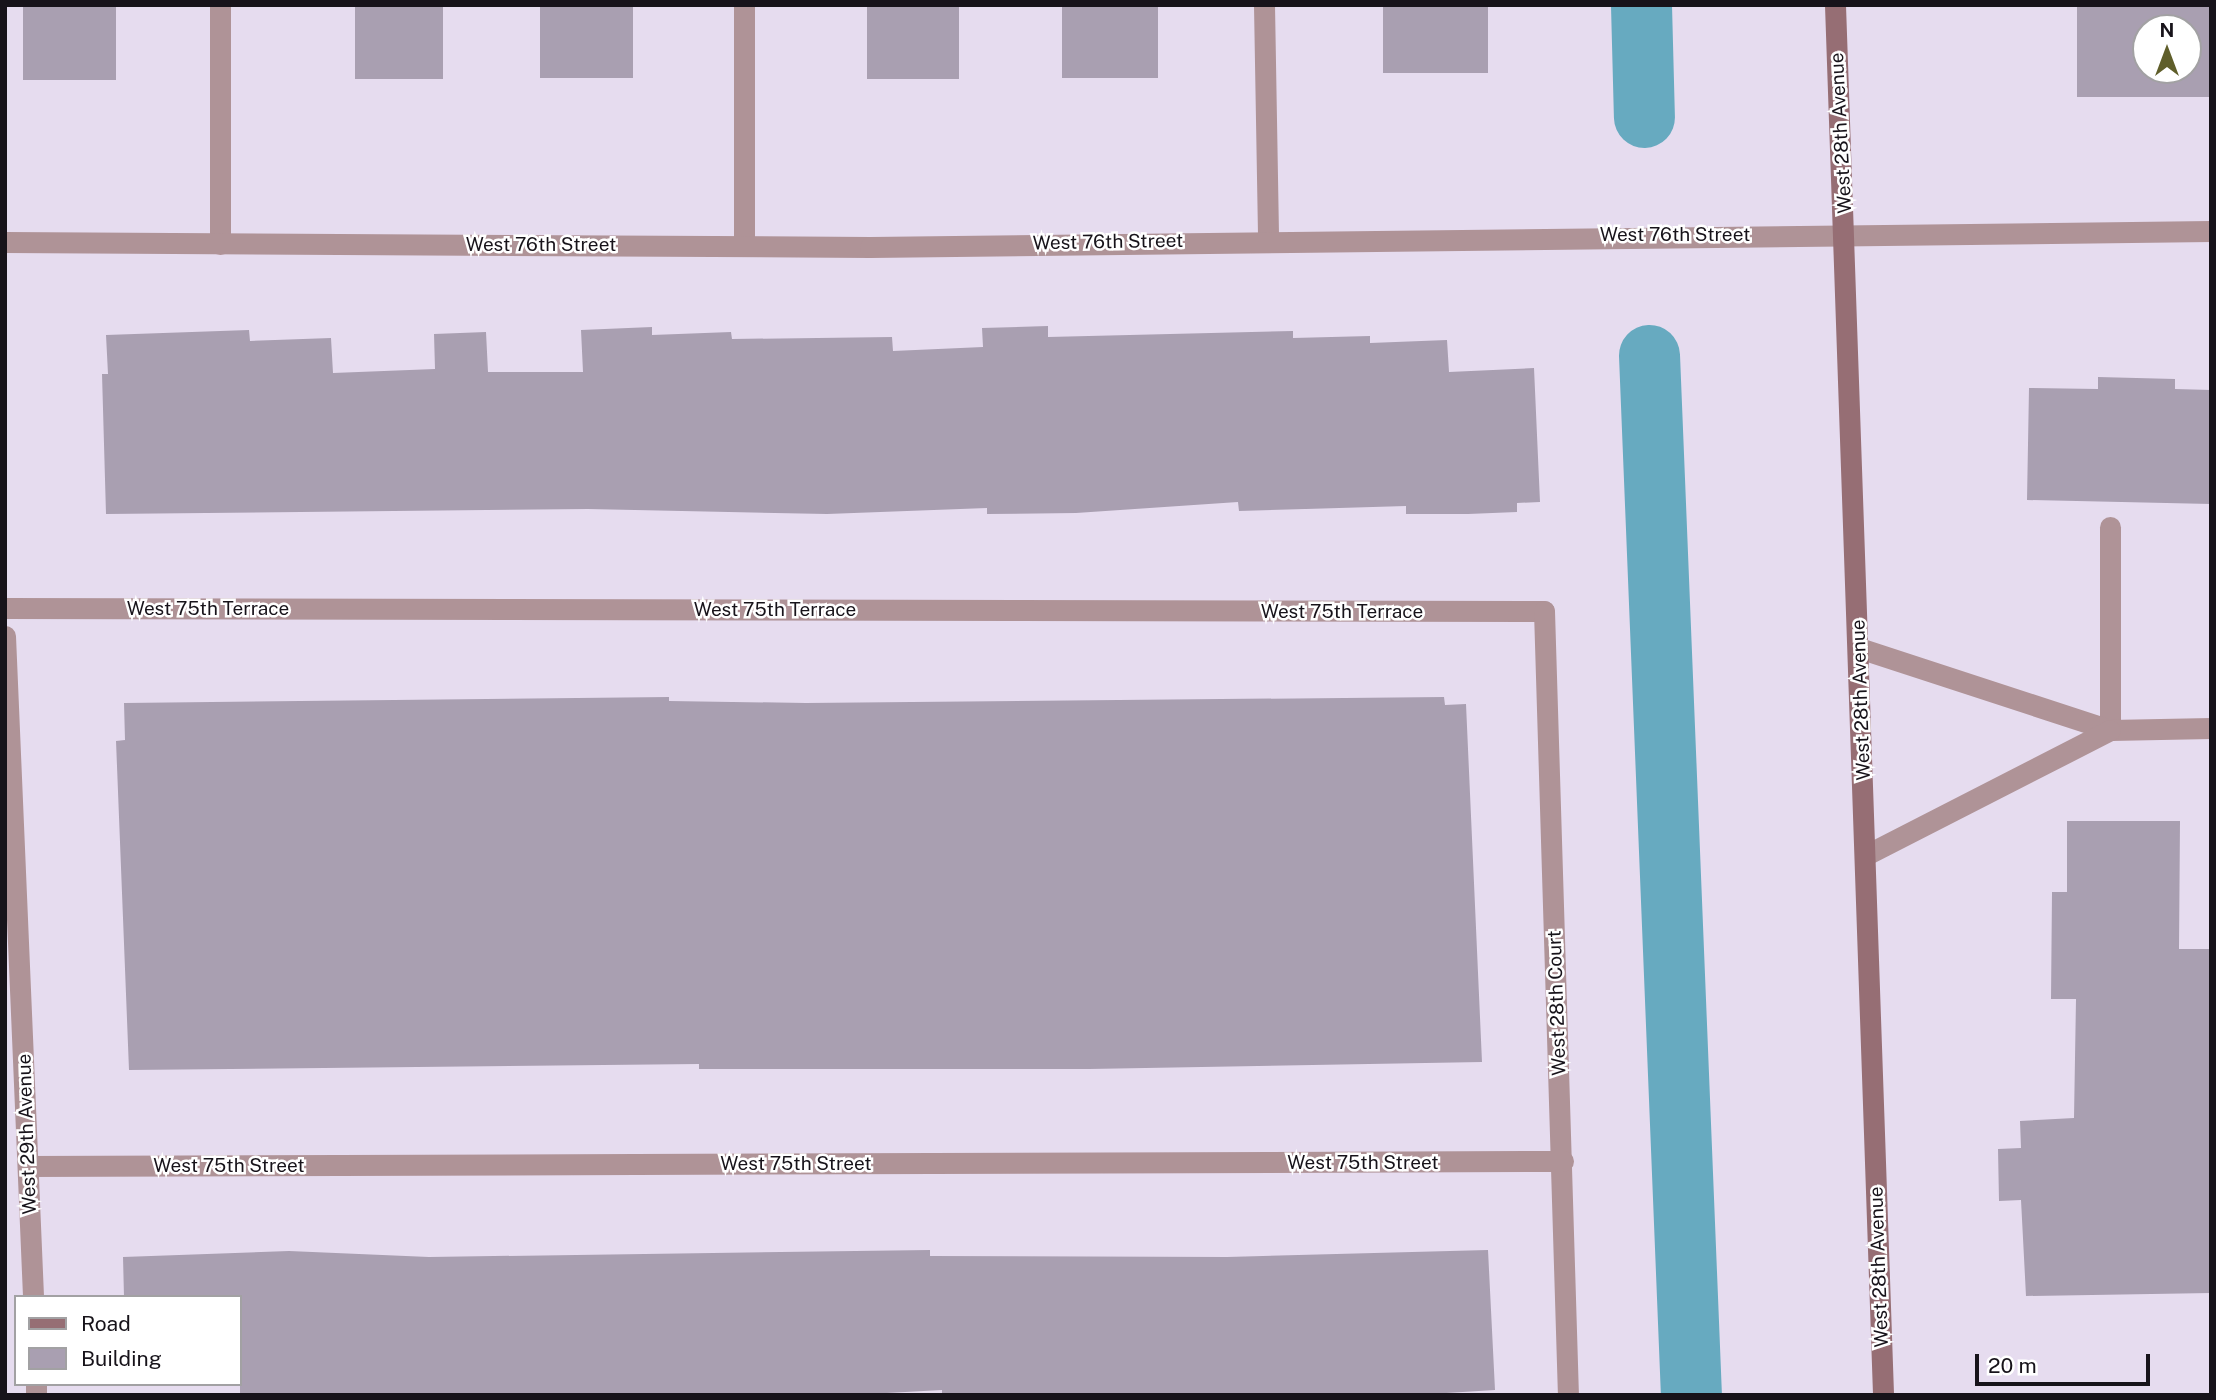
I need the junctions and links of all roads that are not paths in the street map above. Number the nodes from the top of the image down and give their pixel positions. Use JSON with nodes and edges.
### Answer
{"nodes":[{"id":1,"x":220,"y":5,"type":"edge"},
{"id":2,"x":744,"y":5,"type":"edge"},
{"id":3,"x":1264,"y":5,"type":"edge"},
{"id":4,"x":1835,"y":5,"type":"edge"},
{"id":5,"x":2211,"y":231,"type":"edge"},
{"id":6,"x":1846,"y":234,"type":"junction"},
{"id":7,"x":1268,"y":238,"type":"junction"},
{"id":8,"x":5,"y":242,"type":"edge"},
{"id":9,"x":220,"y":244,"type":"junction"},
{"id":10,"x":744,"y":246,"type":"junction"},
{"id":11,"x":2110,"y":527,"type":"dead end"},
{"id":12,"x":5,"y":608,"type":"edge"},
{"id":13,"x":1544,"y":611,"type":"joint"},
{"id":14,"x":5,"y":636,"type":"edge"},
{"id":15,"x":1859,"y":648,"type":"junction"},
{"id":16,"x":2211,"y":729,"type":"edge"},
{"id":17,"x":2110,"y":730,"type":"junction"},
{"id":18,"x":1866,"y":855,"type":"junction"},
{"id":19,"x":1563,"y":1161,"type":"junction"},
{"id":20,"x":29,"y":1166,"type":"junction"},
{"id":21,"x":33,"y":1295,"type":"edge"},
{"id":22,"x":1568,"y":1395,"type":"edge"},
{"id":23,"x":1883,"y":1395,"type":"edge"}],
"edges":[{"from":1,"to":9,"type":"street"},
{"from":2,"to":10,"type":"street"},
{"from":3,"to":7,"type":"street"},
{"from":4,"to":6,"type":"main road","name":"West 28th Avenue"},
{"from":5,"to":6,"type":"street","name":"West 76th Street"},
{"from":6,"to":7,"type":"street","name":"West 76th Street"},
{"from":6,"to":15,"type":"main road","name":"West 28th Avenue"},
{"from":7,"to":10,"type":"street","name":"West 76th Street"},
{"from":8,"to":9,"type":"street","name":"West 76th Street"},
{"from":9,"to":10,"type":"street","name":"West 76th Street"},
{"from":11,"to":17,"type":"street"},
{"from":12,"to":13,"type":"street","name":"West 75th Terrace"},
{"from":13,"to":19,"type":"street","name":"West 28th Court"},
{"from":14,"to":20,"type":"street","name":"West 29th Avenue"},
{"from":15,"to":17,"type":"street"},
{"from":15,"to":18,"type":"main road","name":"West 28th Avenue"},
{"from":16,"to":17,"type":"street"},
{"from":17,"to":18,"type":"street"},
{"from":18,"to":23,"type":"main road","name":"West 28th Avenue"},
{"from":19,"to":20,"type":"street","name":"West 75th Street"},
{"from":19,"to":22,"type":"street","name":"West 28th Court"},
{"from":20,"to":21,"type":"street","name":"West 29th Avenue"}]}
